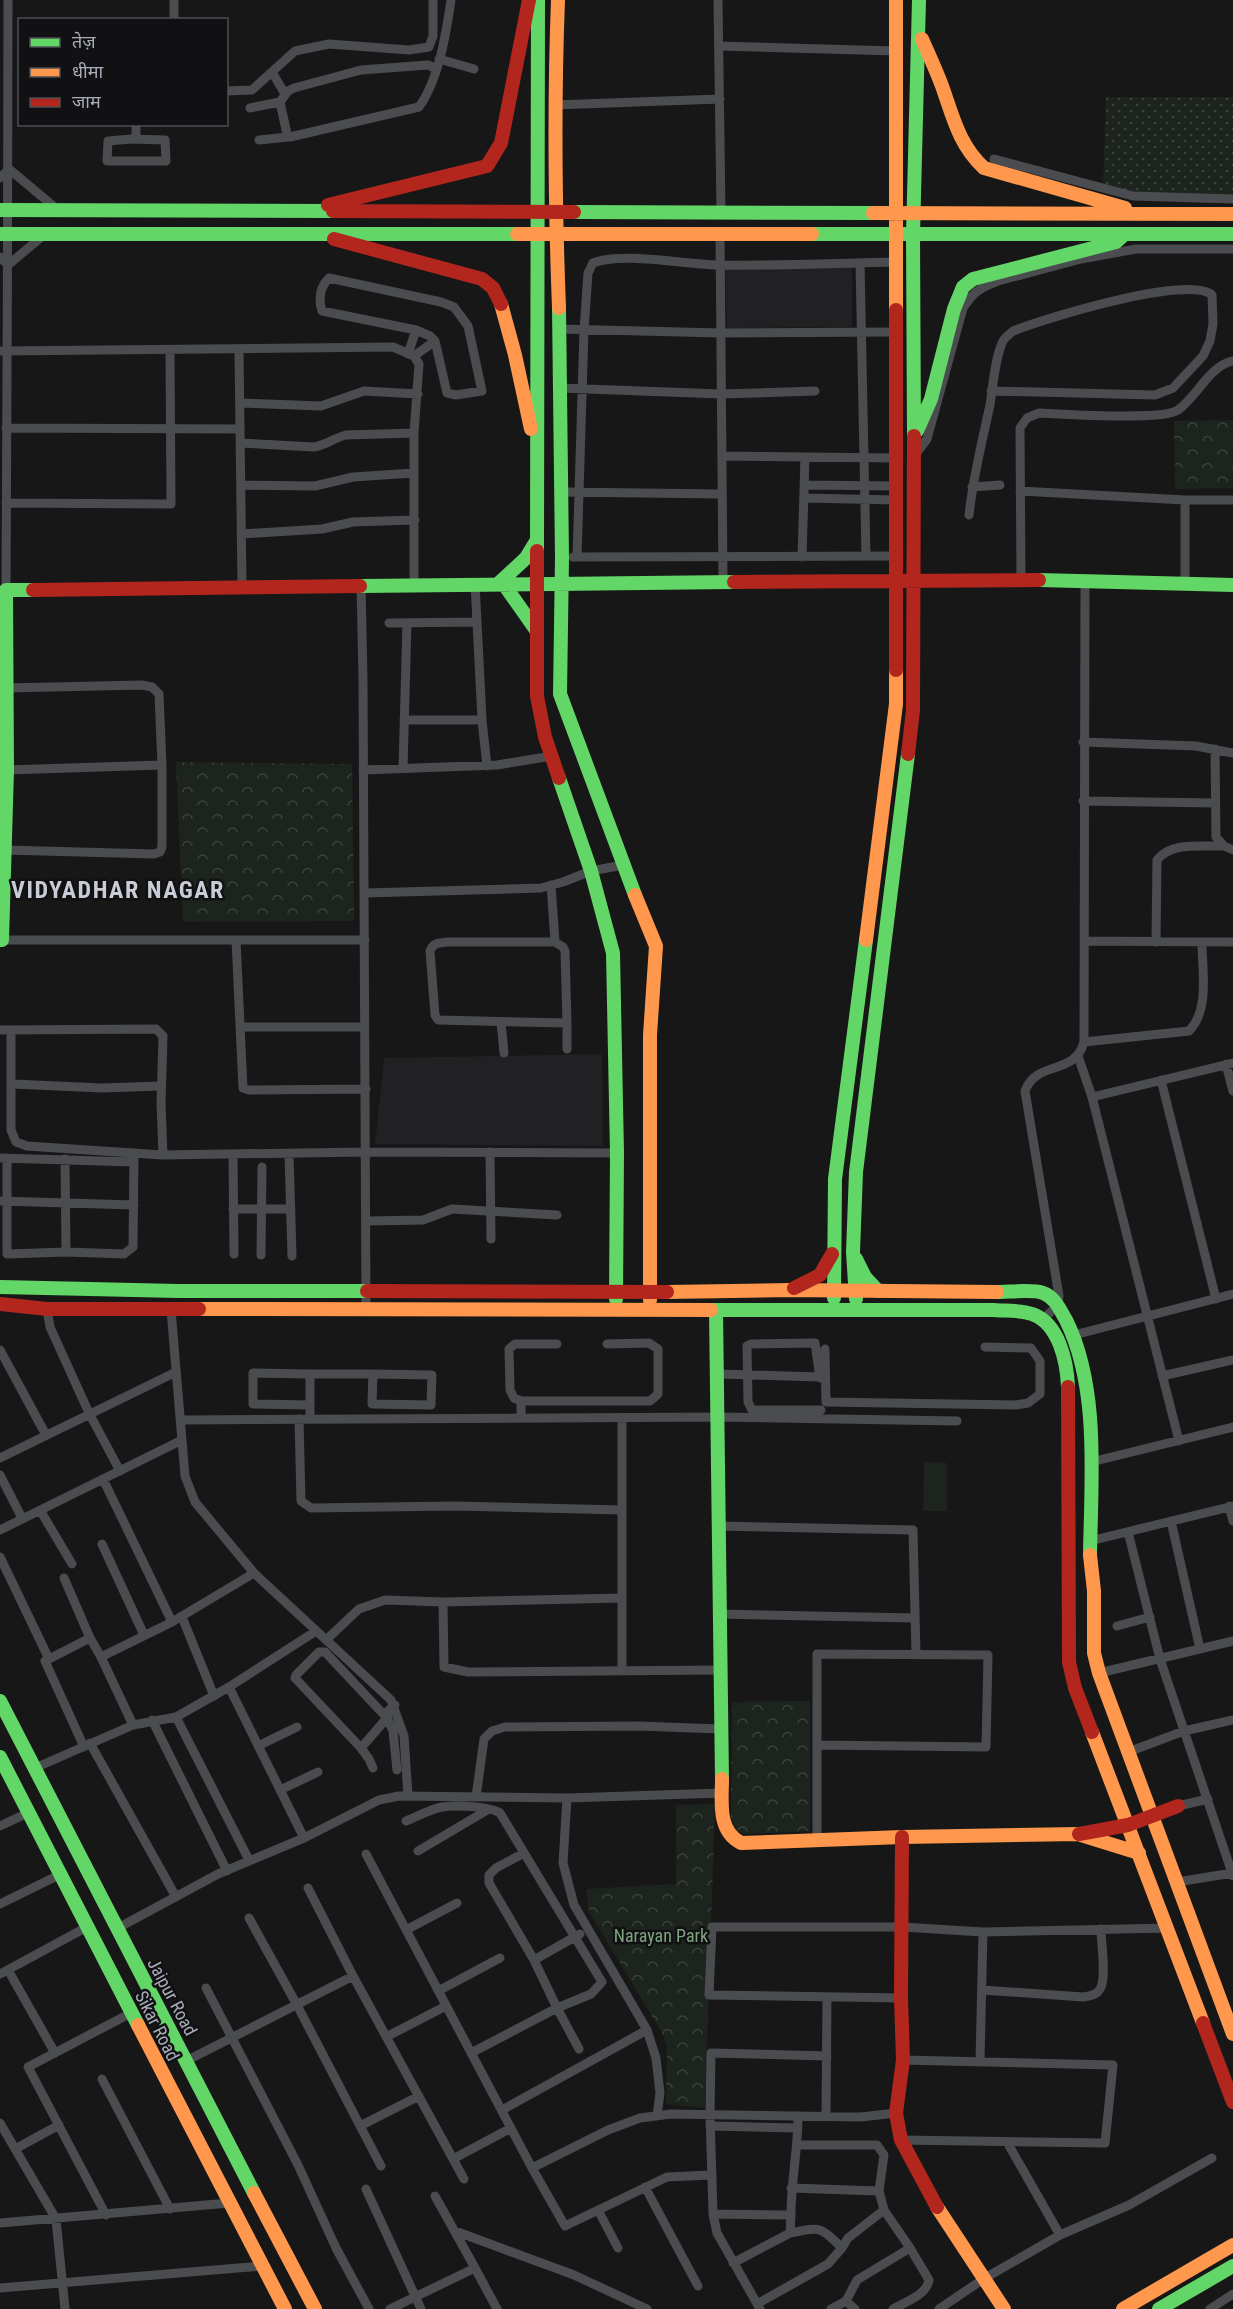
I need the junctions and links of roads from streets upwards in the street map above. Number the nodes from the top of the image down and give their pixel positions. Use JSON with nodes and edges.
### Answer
{"nodes":[{"id":1,"x":8,"y":0,"type":"edge"},
{"id":2,"x":174,"y":0,"type":"edge"},
{"id":3,"x":432,"y":0,"type":"edge"},
{"id":4,"x":451,"y":0,"type":"edge"},
{"id":5,"x":529,"y":0,"type":"edge"},
{"id":6,"x":538,"y":0,"type":"edge"},
{"id":7,"x":558,"y":0,"type":"edge"},
{"id":8,"x":718,"y":0,"type":"edge"},
{"id":9,"x":896,"y":0,"type":"edge"},
{"id":10,"x":919,"y":0,"type":"edge"},
{"id":11,"x":174,"y":18,"type":"edge"},
{"id":12,"x":8,"y":25,"type":"junction"},
{"id":13,"x":18,"y":25,"type":"edge"},
{"id":14,"x":920,"y":34,"type":"junction"},
{"id":15,"x":719,"y":46,"type":"junction"},
{"id":16,"x":896,"y":51,"type":"junction"},
{"id":17,"x":437,"y":63,"type":"junction"},
{"id":18,"x":4,"y":65,"type":"edge"},
{"id":19,"x":474,"y":69,"type":"dead end"},
{"id":20,"x":272,"y":72,"type":"junction"},
{"id":21,"x":228,"y":91,"type":"edge"},
{"id":22,"x":9,"y":94,"type":"junction"},
{"id":23,"x":18,"y":94,"type":"edge"},
{"id":24,"x":282,"y":98,"type":"junction"},
{"id":25,"x":720,"y":99,"type":"junction"},
{"id":26,"x":554,"y":105,"type":"junction"},
{"id":27,"x":250,"y":108,"type":"dead end"},
{"id":28,"x":130,"y":126,"type":"edge"},
{"id":29,"x":136,"y":126,"type":"edge"},
{"id":30,"x":288,"y":137,"type":"junction"},
{"id":31,"x":133,"y":139,"type":"junction"},
{"id":32,"x":259,"y":140,"type":"dead end"},
{"id":33,"x":994,"y":159,"type":"dead end"},
{"id":34,"x":9,"y":169,"type":"junction"},
{"id":35,"x":0,"y":177,"type":"edge"},
{"id":36,"x":1233,"y":199,"type":"edge"},
{"id":37,"x":5,"y":210,"type":"edge"},
{"id":38,"x":58,"y":210,"type":"junction"},
{"id":39,"x":309,"y":210,"type":"junction"},
{"id":40,"x":537,"y":211,"type":"junction"},
{"id":41,"x":555,"y":211,"type":"junction"},
{"id":42,"x":721,"y":212,"type":"junction"},
{"id":43,"x":896,"y":213,"type":"junction"},
{"id":44,"x":914,"y":213,"type":"junction"},
{"id":45,"x":1143,"y":213,"type":"junction"},
{"id":46,"x":1233,"y":214,"type":"edge"},
{"id":47,"x":537,"y":233,"type":"junction"},
{"id":48,"x":4,"y":234,"type":"edge"},
{"id":49,"x":45,"y":234,"type":"junction"},
{"id":50,"x":316,"y":234,"type":"junction"},
{"id":51,"x":720,"y":234,"type":"junction"},
{"id":52,"x":896,"y":234,"type":"junction"},
{"id":53,"x":913,"y":234,"type":"junction"},
{"id":54,"x":1125,"y":234,"type":"junction"},
{"id":55,"x":1233,"y":234,"type":"edge"},
{"id":56,"x":557,"y":236,"type":"junction"},
{"id":57,"x":1233,"y":249,"type":"edge"},
{"id":58,"x":0,"y":257,"type":"edge"},
{"id":59,"x":896,"y":262,"type":"junction"},
{"id":60,"x":860,"y":263,"type":"junction"},
{"id":61,"x":8,"y":265,"type":"junction"},
{"id":62,"x":720,"y":265,"type":"junction"},
{"id":63,"x":560,"y":329,"type":"junction"},
{"id":64,"x":416,"y":330,"type":"junction"},
{"id":65,"x":584,"y":330,"type":"junction"},
{"id":66,"x":861,"y":332,"type":"junction"},
{"id":67,"x":896,"y":332,"type":"junction"},
{"id":68,"x":721,"y":333,"type":"junction"},
{"id":69,"x":435,"y":341,"type":"junction"},
{"id":70,"x":239,"y":350,"type":"junction"},
{"id":71,"x":3,"y":351,"type":"edge"},
{"id":72,"x":170,"y":351,"type":"junction"},
{"id":73,"x":411,"y":355,"type":"junction"},
{"id":74,"x":1233,"y":361,"type":"edge"},
{"id":75,"x":560,"y":388,"type":"junction"},
{"id":76,"x":582,"y":390,"type":"junction"},
{"id":77,"x":815,"y":391,"type":"dead end"},
{"id":78,"x":992,"y":391,"type":"junction"},
{"id":79,"x":418,"y":394,"type":"junction"},
{"id":80,"x":721,"y":394,"type":"junction"},
{"id":81,"x":1144,"y":395,"type":"junction"},
{"id":82,"x":241,"y":403,"type":"junction"},
{"id":83,"x":1142,"y":415,"type":"junction"},
{"id":84,"x":6,"y":428,"type":"junction"},
{"id":85,"x":240,"y":429,"type":"junction"},
{"id":86,"x":171,"y":430,"type":"junction"},
{"id":87,"x":414,"y":433,"type":"junction"},
{"id":88,"x":914,"y":439,"type":"junction"},
{"id":89,"x":3,"y":442,"type":"edge"},
{"id":90,"x":240,"y":443,"type":"junction"},
{"id":91,"x":536,"y":454,"type":"junction"},
{"id":92,"x":915,"y":454,"type":"junction"},
{"id":93,"x":722,"y":456,"type":"junction"},
{"id":94,"x":805,"y":456,"type":"junction"},
{"id":95,"x":864,"y":457,"type":"junction"},
{"id":96,"x":895,"y":458,"type":"junction"},
{"id":97,"x":414,"y":474,"type":"junction"},
{"id":98,"x":241,"y":485,"type":"junction"},
{"id":99,"x":804,"y":485,"type":"junction"},
{"id":100,"x":865,"y":485,"type":"junction"},
{"id":101,"x":1000,"y":485,"type":"dead end"},
{"id":102,"x":972,"y":487,"type":"junction"},
{"id":103,"x":1020,"y":491,"type":"junction"},
{"id":104,"x":561,"y":492,"type":"junction"},
{"id":105,"x":578,"y":492,"type":"junction"},
{"id":106,"x":895,"y":493,"type":"junction"},
{"id":107,"x":722,"y":494,"type":"junction"},
{"id":108,"x":804,"y":498,"type":"junction"},
{"id":109,"x":865,"y":499,"type":"junction"},
{"id":110,"x":1185,"y":500,"type":"junction"},
{"id":111,"x":1233,"y":500,"type":"edge"},
{"id":112,"x":6,"y":503,"type":"junction"},
{"id":113,"x":969,"y":515,"type":"dead end"},
{"id":114,"x":414,"y":520,"type":"junction"},
{"id":115,"x":241,"y":534,"type":"junction"},
{"id":116,"x":3,"y":535,"type":"edge"},
{"id":117,"x":537,"y":540,"type":"junction"},
{"id":118,"x":723,"y":556,"type":"junction"},
{"id":119,"x":866,"y":556,"type":"junction"},
{"id":120,"x":895,"y":556,"type":"junction"},
{"id":121,"x":577,"y":557,"type":"junction"},
{"id":122,"x":802,"y":557,"type":"junction"},
{"id":123,"x":562,"y":558,"type":"junction"},
{"id":124,"x":1021,"y":580,"type":"junction"},
{"id":125,"x":723,"y":581,"type":"junction"},
{"id":126,"x":895,"y":581,"type":"junction"},
{"id":127,"x":1085,"y":581,"type":"junction"},
{"id":128,"x":537,"y":582,"type":"junction"},
{"id":129,"x":562,"y":582,"type":"junction"},
{"id":130,"x":915,"y":582,"type":"junction"},
{"id":131,"x":414,"y":583,"type":"junction"},
{"id":132,"x":475,"y":583,"type":"junction"},
{"id":133,"x":501,"y":583,"type":"junction"},
{"id":134,"x":361,"y":584,"type":"junction"},
{"id":135,"x":1185,"y":585,"type":"junction"},
{"id":136,"x":1233,"y":585,"type":"edge"},
{"id":137,"x":242,"y":586,"type":"junction"},
{"id":138,"x":6,"y":590,"type":"junction"},
{"id":139,"x":3,"y":619,"type":"edge"},
{"id":140,"x":476,"y":622,"type":"junction"},
{"id":141,"x":389,"y":623,"type":"dead end"},
{"id":142,"x":407,"y":623,"type":"junction"},
{"id":143,"x":537,"y":632,"type":"junction"},
{"id":144,"x":7,"y":688,"type":"junction"},
{"id":145,"x":404,"y":720,"type":"junction"},
{"id":146,"x":482,"y":720,"type":"junction"},
{"id":147,"x":4,"y":725,"type":"edge"},
{"id":148,"x":1083,"y":742,"type":"junction"},
{"id":149,"x":1215,"y":749,"type":"junction"},
{"id":150,"x":1233,"y":753,"type":"edge"},
{"id":151,"x":552,"y":756,"type":"junction"},
{"id":152,"x":162,"y":765,"type":"junction"},
{"id":153,"x":487,"y":766,"type":"junction"},
{"id":154,"x":403,"y":768,"type":"junction"},
{"id":155,"x":7,"y":770,"type":"junction"},
{"id":156,"x":363,"y":770,"type":"junction"},
{"id":157,"x":1083,"y":801,"type":"junction"},
{"id":158,"x":1215,"y":803,"type":"junction"},
{"id":159,"x":1229,"y":848,"type":"edge"},
{"id":160,"x":5,"y":850,"type":"junction"},
{"id":161,"x":623,"y":865,"type":"junction"},
{"id":162,"x":591,"y":871,"type":"junction"},
{"id":163,"x":551,"y":885,"type":"junction"},
{"id":164,"x":365,"y":893,"type":"junction"},
{"id":165,"x":1,"y":940,"type":"edge"},
{"id":166,"x":236,"y":940,"type":"junction"},
{"id":167,"x":365,"y":940,"type":"junction"},
{"id":168,"x":1084,"y":941,"type":"junction"},
{"id":169,"x":555,"y":942,"type":"junction"},
{"id":170,"x":1156,"y":942,"type":"junction"},
{"id":171,"x":1233,"y":942,"type":"edge"},
{"id":172,"x":1202,"y":943,"type":"junction"},
{"id":173,"x":501,"y":1022,"type":"junction"},
{"id":174,"x":567,"y":1023,"type":"junction"},
{"id":175,"x":241,"y":1027,"type":"junction"},
{"id":176,"x":364,"y":1027,"type":"junction"},
{"id":177,"x":0,"y":1030,"type":"edge"},
{"id":178,"x":11,"y":1031,"type":"junction"},
{"id":179,"x":1084,"y":1042,"type":"junction"},
{"id":180,"x":567,"y":1050,"type":"dead end"},
{"id":181,"x":504,"y":1053,"type":"dead end"},
{"id":182,"x":1078,"y":1056,"type":"junction"},
{"id":183,"x":1230,"y":1063,"type":"edge"},
{"id":184,"x":1161,"y":1080,"type":"junction"},
{"id":185,"x":12,"y":1084,"type":"junction"},
{"id":186,"x":161,"y":1086,"type":"junction"},
{"id":187,"x":366,"y":1089,"type":"junction"},
{"id":188,"x":1233,"y":1091,"type":"edge"},
{"id":189,"x":1092,"y":1097,"type":"junction"},
{"id":190,"x":365,"y":1152,"type":"junction"},
{"id":191,"x":490,"y":1152,"type":"junction"},
{"id":192,"x":616,"y":1153,"type":"junction"},
{"id":193,"x":232,"y":1154,"type":"junction"},
{"id":194,"x":289,"y":1154,"type":"junction"},
{"id":195,"x":163,"y":1155,"type":"junction"},
{"id":196,"x":4,"y":1158,"type":"edge"},
{"id":197,"x":134,"y":1158,"type":"junction"},
{"id":198,"x":65,"y":1159,"type":"junction"},
{"id":199,"x":262,"y":1167,"type":"dead end"},
{"id":200,"x":4,"y":1201,"type":"edge"},
{"id":201,"x":67,"y":1202,"type":"junction"},
{"id":202,"x":134,"y":1205,"type":"junction"},
{"id":203,"x":233,"y":1209,"type":"junction"},
{"id":204,"x":291,"y":1209,"type":"junction"},
{"id":205,"x":262,"y":1210,"type":"junction"},
{"id":206,"x":491,"y":1212,"type":"junction"},
{"id":207,"x":557,"y":1215,"type":"dead end"},
{"id":208,"x":367,"y":1221,"type":"junction"},
{"id":209,"x":491,"y":1239,"type":"dead end"},
{"id":210,"x":66,"y":1252,"type":"junction"},
{"id":211,"x":833,"y":1252,"type":"junction"},
{"id":212,"x":853,"y":1252,"type":"junction"},
{"id":213,"x":234,"y":1254,"type":"dead end"},
{"id":214,"x":261,"y":1255,"type":"dead end"},
{"id":215,"x":292,"y":1256,"type":"dead end"},
{"id":216,"x":0,"y":1287,"type":"edge"},
{"id":217,"x":790,"y":1290,"type":"junction"},
{"id":218,"x":855,"y":1290,"type":"junction"},
{"id":219,"x":365,"y":1291,"type":"junction"},
{"id":220,"x":616,"y":1291,"type":"junction"},
{"id":221,"x":833,"y":1291,"type":"junction"},
{"id":222,"x":878,"y":1292,"type":"junction"},
{"id":223,"x":650,"y":1293,"type":"junction"},
{"id":224,"x":1233,"y":1294,"type":"edge"},
{"id":225,"x":1216,"y":1299,"type":"junction"},
{"id":226,"x":0,"y":1304,"type":"edge"},
{"id":227,"x":1058,"y":1305,"type":"junction"},
{"id":228,"x":47,"y":1309,"type":"junction"},
{"id":229,"x":171,"y":1310,"type":"junction"},
{"id":230,"x":366,"y":1310,"type":"junction"},
{"id":231,"x":616,"y":1310,"type":"junction"},
{"id":232,"x":716,"y":1310,"type":"junction"},
{"id":233,"x":835,"y":1310,"type":"junction"},
{"id":234,"x":651,"y":1311,"type":"junction"},
{"id":235,"x":857,"y":1311,"type":"junction"},
{"id":236,"x":1148,"y":1316,"type":"junction"},
{"id":237,"x":1042,"y":1320,"type":"junction"},
{"id":238,"x":1073,"y":1335,"type":"junction"},
{"id":239,"x":1058,"y":1339,"type":"junction"},
{"id":240,"x":557,"y":1344,"type":"dead end"},
{"id":241,"x":607,"y":1344,"type":"dead end"},
{"id":242,"x":985,"y":1347,"type":"dead end"},
{"id":243,"x":825,"y":1349,"type":"dead end"},
{"id":244,"x":0,"y":1350,"type":"edge"},
{"id":245,"x":1233,"y":1360,"type":"edge"},
{"id":246,"x":177,"y":1372,"type":"junction"},
{"id":247,"x":310,"y":1374,"type":"junction"},
{"id":248,"x":373,"y":1374,"type":"junction"},
{"id":249,"x":718,"y":1374,"type":"junction"},
{"id":250,"x":748,"y":1374,"type":"junction"},
{"id":251,"x":1162,"y":1376,"type":"junction"},
{"id":252,"x":820,"y":1377,"type":"junction"},
{"id":253,"x":521,"y":1401,"type":"junction"},
{"id":254,"x":886,"y":1402,"type":"junction"},
{"id":255,"x":310,"y":1405,"type":"junction"},
{"id":256,"x":88,"y":1413,"type":"junction"},
{"id":257,"x":824,"y":1413,"type":"junction"},
{"id":258,"x":719,"y":1417,"type":"junction"},
{"id":259,"x":521,"y":1418,"type":"junction"},
{"id":260,"x":622,"y":1418,"type":"junction"},
{"id":261,"x":299,"y":1419,"type":"junction"},
{"id":262,"x":310,"y":1419,"type":"junction"},
{"id":263,"x":180,"y":1420,"type":"junction"},
{"id":264,"x":889,"y":1420,"type":"junction"},
{"id":265,"x":957,"y":1421,"type":"dead end"},
{"id":266,"x":1233,"y":1427,"type":"edge"},
{"id":267,"x":46,"y":1435,"type":"junction"},
{"id":268,"x":182,"y":1440,"type":"junction"},
{"id":269,"x":1179,"y":1441,"type":"junction"},
{"id":270,"x":0,"y":1458,"type":"edge"},
{"id":271,"x":1091,"y":1462,"type":"junction"},
{"id":272,"x":120,"y":1471,"type":"junction"},
{"id":273,"x":0,"y":1475,"type":"edge"},
{"id":274,"x":103,"y":1479,"type":"junction"},
{"id":275,"x":1231,"y":1506,"type":"edge"},
{"id":276,"x":40,"y":1510,"type":"junction"},
{"id":277,"x":622,"y":1510,"type":"junction"},
{"id":278,"x":22,"y":1518,"type":"junction"},
{"id":279,"x":1171,"y":1521,"type":"junction"},
{"id":280,"x":1233,"y":1521,"type":"edge"},
{"id":281,"x":719,"y":1527,"type":"junction"},
{"id":282,"x":0,"y":1530,"type":"edge"},
{"id":283,"x":1128,"y":1532,"type":"junction"},
{"id":284,"x":1090,"y":1541,"type":"junction"},
{"id":285,"x":102,"y":1544,"type":"dead end"},
{"id":286,"x":0,"y":1557,"type":"edge"},
{"id":287,"x":72,"y":1564,"type":"dead end"},
{"id":288,"x":254,"y":1573,"type":"junction"},
{"id":289,"x":64,"y":1578,"type":"dead end"},
{"id":290,"x":622,"y":1598,"type":"junction"},
{"id":291,"x":443,"y":1602,"type":"junction"},
{"id":292,"x":719,"y":1614,"type":"junction"},
{"id":293,"x":182,"y":1617,"type":"junction"},
{"id":294,"x":1150,"y":1617,"type":"junction"},
{"id":295,"x":915,"y":1618,"type":"junction"},
{"id":296,"x":172,"y":1623,"type":"junction"},
{"id":297,"x":1117,"y":1626,"type":"dead end"},
{"id":298,"x":316,"y":1631,"type":"junction"},
{"id":299,"x":144,"y":1635,"type":"junction"},
{"id":300,"x":90,"y":1638,"type":"junction"},
{"id":301,"x":326,"y":1640,"type":"junction"},
{"id":302,"x":1233,"y":1641,"type":"edge"},
{"id":303,"x":1200,"y":1649,"type":"junction"},
{"id":304,"x":916,"y":1654,"type":"junction"},
{"id":305,"x":101,"y":1657,"type":"junction"},
{"id":306,"x":49,"y":1659,"type":"junction"},
{"id":307,"x":1160,"y":1659,"type":"junction"},
{"id":308,"x":719,"y":1670,"type":"junction"},
{"id":309,"x":622,"y":1671,"type":"junction"},
{"id":310,"x":1099,"y":1673,"type":"junction"},
{"id":311,"x":229,"y":1687,"type":"junction"},
{"id":312,"x":213,"y":1696,"type":"junction"},
{"id":313,"x":0,"y":1701,"type":"edge"},
{"id":314,"x":395,"y":1705,"type":"junction"},
{"id":315,"x":176,"y":1717,"type":"junction"},
{"id":316,"x":387,"y":1718,"type":"junction"},
{"id":317,"x":152,"y":1720,"type":"junction"},
{"id":318,"x":1233,"y":1721,"type":"edge"},
{"id":319,"x":133,"y":1725,"type":"junction"},
{"id":320,"x":297,"y":1727,"type":"dead end"},
{"id":321,"x":720,"y":1729,"type":"junction"},
{"id":322,"x":1184,"y":1731,"type":"junction"},
{"id":323,"x":817,"y":1744,"type":"junction"},
{"id":324,"x":87,"y":1745,"type":"junction"},
{"id":325,"x":258,"y":1746,"type":"junction"},
{"id":326,"x":361,"y":1748,"type":"junction"},
{"id":327,"x":1128,"y":1752,"type":"junction"},
{"id":328,"x":0,"y":1758,"type":"edge"},
{"id":329,"x":35,"y":1768,"type":"junction"},
{"id":330,"x":373,"y":1768,"type":"dead end"},
{"id":331,"x":397,"y":1770,"type":"dead end"},
{"id":332,"x":318,"y":1772,"type":"dead end"},
{"id":333,"x":280,"y":1790,"type":"junction"},
{"id":334,"x":722,"y":1793,"type":"junction"},
{"id":335,"x":408,"y":1796,"type":"junction"},
{"id":336,"x":476,"y":1797,"type":"junction"},
{"id":337,"x":567,"y":1798,"type":"junction"},
{"id":338,"x":1208,"y":1799,"type":"junction"},
{"id":339,"x":1178,"y":1806,"type":"joint"},
{"id":340,"x":489,"y":1809,"type":"junction"},
{"id":341,"x":28,"y":1813,"type":"junction"},
{"id":342,"x":1152,"y":1816,"type":"junction"},
{"id":343,"x":406,"y":1821,"type":"dead end"},
{"id":344,"x":1128,"y":1825,"type":"junction"},
{"id":345,"x":0,"y":1826,"type":"edge"},
{"id":346,"x":1079,"y":1834,"type":"junction"},
{"id":347,"x":902,"y":1836,"type":"junction"},
{"id":348,"x":304,"y":1838,"type":"junction"},
{"id":349,"x":817,"y":1840,"type":"junction"},
{"id":350,"x":418,"y":1851,"type":"dead end"},
{"id":351,"x":524,"y":1853,"type":"junction"},
{"id":352,"x":1139,"y":1853,"type":"junction"},
{"id":353,"x":366,"y":1854,"type":"dead end"},
{"id":354,"x":249,"y":1860,"type":"junction"},
{"id":355,"x":227,"y":1871,"type":"junction"},
{"id":356,"x":1233,"y":1874,"type":"edge"},
{"id":357,"x":59,"y":1875,"type":"junction"},
{"id":358,"x":1177,"y":1882,"type":"junction"},
{"id":359,"x":308,"y":1888,"type":"dead end"},
{"id":360,"x":176,"y":1897,"type":"junction"},
{"id":361,"x":457,"y":1903,"type":"dead end"},
{"id":362,"x":0,"y":1904,"type":"edge"},
{"id":363,"x":249,"y":1918,"type":"dead end"},
{"id":364,"x":902,"y":1927,"type":"junction"},
{"id":365,"x":87,"y":1928,"type":"junction"},
{"id":366,"x":1168,"y":1928,"type":"junction"},
{"id":367,"x":116,"y":1929,"type":"junction"},
{"id":368,"x":587,"y":1929,"type":"junction"},
{"id":369,"x":1101,"y":1929,"type":"junction"},
{"id":370,"x":406,"y":1930,"type":"junction"},
{"id":371,"x":984,"y":1932,"type":"junction"},
{"id":372,"x":575,"y":1936,"type":"junction"},
{"id":373,"x":500,"y":1958,"type":"dead end"},
{"id":374,"x":534,"y":1960,"type":"junction"},
{"id":375,"x":4,"y":1972,"type":"edge"},
{"id":376,"x":353,"y":1976,"type":"junction"},
{"id":377,"x":206,"y":1988,"type":"dead end"},
{"id":378,"x":982,"y":1990,"type":"junction"},
{"id":379,"x":438,"y":1991,"type":"junction"},
{"id":380,"x":827,"y":1997,"type":"junction"},
{"id":381,"x":900,"y":1998,"type":"junction"},
{"id":382,"x":297,"y":2005,"type":"junction"},
{"id":383,"x":446,"y":2006,"type":"junction"},
{"id":384,"x":557,"y":2008,"type":"junction"},
{"id":385,"x":131,"y":2013,"type":"junction"},
{"id":386,"x":647,"y":2030,"type":"junction"},
{"id":387,"x":1233,"y":2034,"type":"edge"},
{"id":388,"x":386,"y":2037,"type":"junction"},
{"id":389,"x":231,"y":2039,"type":"junction"},
{"id":390,"x":579,"y":2049,"type":"dead end"},
{"id":391,"x":55,"y":2053,"type":"junction"},
{"id":392,"x":471,"y":2053,"type":"junction"},
{"id":393,"x":827,"y":2056,"type":"junction"},
{"id":394,"x":903,"y":2060,"type":"junction"},
{"id":395,"x":186,"y":2061,"type":"junction"},
{"id":396,"x":980,"y":2061,"type":"junction"},
{"id":397,"x":102,"y":2079,"type":"dead end"},
{"id":398,"x":419,"y":2096,"type":"junction"},
{"id":399,"x":1233,"y":2102,"type":"edge"},
{"id":400,"x":502,"y":2110,"type":"junction"},
{"id":401,"x":896,"y":2113,"type":"junction"},
{"id":402,"x":710,"y":2114,"type":"junction"},
{"id":403,"x":657,"y":2116,"type":"junction"},
{"id":404,"x":798,"y":2116,"type":"junction"},
{"id":405,"x":826,"y":2116,"type":"junction"},
{"id":406,"x":0,"y":2123,"type":"edge"},
{"id":407,"x":59,"y":2125,"type":"junction"},
{"id":408,"x":710,"y":2126,"type":"junction"},
{"id":409,"x":360,"y":2127,"type":"junction"},
{"id":410,"x":511,"y":2127,"type":"junction"},
{"id":411,"x":798,"y":2128,"type":"junction"},
{"id":412,"x":901,"y":2140,"type":"junction"},
{"id":413,"x":1007,"y":2142,"type":"junction"},
{"id":414,"x":798,"y":2145,"type":"junction"},
{"id":415,"x":15,"y":2149,"type":"junction"},
{"id":416,"x":1212,"y":2158,"type":"dead end"},
{"id":417,"x":453,"y":2159,"type":"junction"},
{"id":418,"x":381,"y":2166,"type":"dead end"},
{"id":419,"x":532,"y":2168,"type":"junction"},
{"id":420,"x":712,"y":2175,"type":"junction"},
{"id":421,"x":464,"y":2179,"type":"dead end"},
{"id":422,"x":645,"y":2187,"type":"junction"},
{"id":423,"x":791,"y":2188,"type":"junction"},
{"id":424,"x":366,"y":2189,"type":"dead end"},
{"id":425,"x":879,"y":2191,"type":"junction"},
{"id":426,"x":435,"y":2196,"type":"dead end"},
{"id":427,"x":230,"y":2203,"type":"junction"},
{"id":428,"x":170,"y":2209,"type":"junction"},
{"id":429,"x":598,"y":2210,"type":"junction"},
{"id":430,"x":884,"y":2210,"type":"junction"},
{"id":431,"x":713,"y":2214,"type":"junction"},
{"id":432,"x":106,"y":2215,"type":"junction"},
{"id":433,"x":791,"y":2216,"type":"junction"},
{"id":434,"x":56,"y":2219,"type":"junction"},
{"id":435,"x":0,"y":2221,"type":"edge"},
{"id":436,"x":455,"y":2231,"type":"junction"},
{"id":437,"x":790,"y":2233,"type":"junction"},
{"id":438,"x":1060,"y":2235,"type":"junction"},
{"id":439,"x":1233,"y":2246,"type":"edge"},
{"id":440,"x":618,"y":2248,"type":"dead end"},
{"id":441,"x":842,"y":2248,"type":"junction"},
{"id":442,"x":910,"y":2248,"type":"junction"},
{"id":443,"x":733,"y":2263,"type":"junction"},
{"id":444,"x":263,"y":2266,"type":"junction"},
{"id":445,"x":1233,"y":2266,"type":"edge"},
{"id":446,"x":475,"y":2268,"type":"junction"},
{"id":447,"x":985,"y":2278,"type":"junction"},
{"id":448,"x":63,"y":2283,"type":"junction"},
{"id":449,"x":698,"y":2286,"type":"dead end"},
{"id":450,"x":0,"y":2288,"type":"edge"},
{"id":451,"x":1233,"y":2294,"type":"edge"},
{"id":452,"x":415,"y":2296,"type":"junction"},
{"id":453,"x":846,"y":2301,"type":"junction"},
{"id":454,"x":758,"y":2306,"type":"edge"},
{"id":455,"x":65,"y":2309,"type":"edge"},
{"id":456,"x":285,"y":2309,"type":"edge"},
{"id":457,"x":315,"y":2309,"type":"edge"},
{"id":458,"x":369,"y":2309,"type":"edge"},
{"id":459,"x":390,"y":2309,"type":"edge"},
{"id":460,"x":421,"y":2309,"type":"edge"},
{"id":461,"x":497,"y":2309,"type":"edge"},
{"id":462,"x":647,"y":2309,"type":"edge"},
{"id":463,"x":831,"y":2309,"type":"edge"},
{"id":464,"x":855,"y":2309,"type":"edge"},
{"id":465,"x":892,"y":2309,"type":"edge"},
{"id":466,"x":939,"y":2309,"type":"edge"},
{"id":467,"x":1004,"y":2309,"type":"edge"},
{"id":468,"x":1123,"y":2309,"type":"edge"},
{"id":469,"x":1159,"y":2309,"type":"edge"},
{"id":470,"x":1210,"y":2309,"type":"edge"}],
"edges":[{"from":1,"to":12,"type":"street"},
{"from":2,"to":11,"type":"street"},
{"from":3,"to":20,"type":"street"},
{"from":4,"to":17,"type":"street"},
{"from":5,"to":39,"type":"street"},
{"from":6,"to":40,"type":"street"},
{"from":7,"to":26,"type":"street"},
{"from":8,"to":15,"type":"street"},
{"from":9,"to":16,"type":"street"},
{"from":10,"to":14,"type":"street"},
{"from":12,"to":13,"type":"street"},
{"from":12,"to":18,"type":"street"},
{"from":14,"to":44,"type":"street"},
{"from":14,"to":45,"type":"street"},
{"from":15,"to":16,"type":"street"},
{"from":15,"to":25,"type":"street"},
{"from":16,"to":43,"type":"street"},
{"from":17,"to":19,"type":"street"},
{"from":17,"to":24,"type":"street"},
{"from":17,"to":30,"type":"street"},
{"from":18,"to":22,"type":"street"},
{"from":20,"to":21,"type":"street"},
{"from":20,"to":24,"type":"street"},
{"from":22,"to":23,"type":"street"},
{"from":22,"to":34,"type":"street"},
{"from":24,"to":27,"type":"street"},
{"from":24,"to":30,"type":"street"},
{"from":25,"to":26,"type":"street"},
{"from":25,"to":42,"type":"street"},
{"from":26,"to":41,"type":"street"},
{"from":28,"to":31,"type":"street"},
{"from":29,"to":31,"type":"street"},
{"from":30,"to":32,"type":"street"},
{"from":31,"to":31,"type":"street"},
{"from":33,"to":36,"type":"street"},
{"from":34,"to":35,"type":"street"},
{"from":34,"to":37,"type":"street"},
{"from":34,"to":38,"type":"street"},
{"from":37,"to":38,"type":"street"},
{"from":37,"to":48,"type":"street"},
{"from":38,"to":39,"type":"street"},
{"from":39,"to":40,"type":"street"},
{"from":40,"to":41,"type":"street"},
{"from":40,"to":47,"type":"street"},
{"from":41,"to":42,"type":"street"},
{"from":41,"to":56,"type":"street"},
{"from":42,"to":43,"type":"street"},
{"from":43,"to":44,"type":"street"},
{"from":43,"to":52,"type":"street"},
{"from":44,"to":45,"type":"street"},
{"from":44,"to":53,"type":"street"},
{"from":45,"to":46,"type":"street"},
{"from":47,"to":50,"type":"street"},
{"from":47,"to":56,"type":"street"},
{"from":47,"to":91,"type":"street"},
{"from":48,"to":49,"type":"street"},
{"from":48,"to":61,"type":"street"},
{"from":49,"to":50,"type":"street"},
{"from":49,"to":61,"type":"street"},
{"from":50,"to":91,"type":"street"},
{"from":51,"to":52,"type":"street"},
{"from":51,"to":56,"type":"street"},
{"from":51,"to":62,"type":"street"},
{"from":52,"to":53,"type":"street"},
{"from":52,"to":59,"type":"street"},
{"from":53,"to":54,"type":"street"},
{"from":53,"to":88,"type":"street"},
{"from":54,"to":55,"type":"street"},
{"from":54,"to":88,"type":"street"},
{"from":56,"to":63,"type":"street"},
{"from":57,"to":92,"type":"street"},
{"from":58,"to":61,"type":"street"},
{"from":59,"to":60,"type":"street"},
{"from":59,"to":67,"type":"street"},
{"from":60,"to":62,"type":"street"},
{"from":60,"to":66,"type":"street"},
{"from":61,"to":71,"type":"street"},
{"from":62,"to":65,"type":"street"},
{"from":62,"to":68,"type":"street"},
{"from":63,"to":65,"type":"street"},
{"from":63,"to":75,"type":"street"},
{"from":64,"to":69,"type":"street"},
{"from":64,"to":69,"type":"street"},
{"from":64,"to":73,"type":"street"},
{"from":65,"to":68,"type":"street"},
{"from":65,"to":76,"type":"street"},
{"from":66,"to":67,"type":"street"},
{"from":66,"to":68,"type":"street"},
{"from":66,"to":95,"type":"street"},
{"from":67,"to":96,"type":"street"},
{"from":68,"to":80,"type":"street"},
{"from":69,"to":73,"type":"street"},
{"from":70,"to":72,"type":"street"},
{"from":70,"to":73,"type":"street"},
{"from":70,"to":82,"type":"street"},
{"from":71,"to":72,"type":"street"},
{"from":71,"to":84,"type":"street"},
{"from":72,"to":86,"type":"street"},
{"from":73,"to":79,"type":"street"},
{"from":74,"to":83,"type":"street"},
{"from":75,"to":76,"type":"street"},
{"from":75,"to":104,"type":"street"},
{"from":76,"to":80,"type":"street"},
{"from":76,"to":105,"type":"street"},
{"from":77,"to":80,"type":"street"},
{"from":78,"to":81,"type":"street"},
{"from":78,"to":81,"type":"street"},
{"from":78,"to":102,"type":"street"},
{"from":79,"to":82,"type":"street"},
{"from":79,"to":87,"type":"street"},
{"from":80,"to":93,"type":"street"},
{"from":81,"to":83,"type":"street"},
{"from":82,"to":85,"type":"street"},
{"from":83,"to":103,"type":"street"},
{"from":84,"to":86,"type":"street"},
{"from":84,"to":89,"type":"street"},
{"from":85,"to":86,"type":"street"},
{"from":85,"to":90,"type":"street"},
{"from":86,"to":112,"type":"street"},
{"from":87,"to":90,"type":"street"},
{"from":87,"to":97,"type":"street"},
{"from":88,"to":92,"type":"street"},
{"from":89,"to":112,"type":"street"},
{"from":90,"to":98,"type":"street"},
{"from":91,"to":117,"type":"street"},
{"from":92,"to":130,"type":"street"},
{"from":93,"to":94,"type":"street"},
{"from":93,"to":107,"type":"street"},
{"from":94,"to":95,"type":"street"},
{"from":94,"to":99,"type":"street"},
{"from":95,"to":96,"type":"street"},
{"from":95,"to":100,"type":"street"},
{"from":96,"to":106,"type":"street"},
{"from":97,"to":98,"type":"street"},
{"from":97,"to":114,"type":"street"},
{"from":98,"to":115,"type":"street"},
{"from":99,"to":100,"type":"street"},
{"from":99,"to":108,"type":"street"},
{"from":100,"to":106,"type":"street"},
{"from":100,"to":109,"type":"street"},
{"from":101,"to":102,"type":"street"},
{"from":102,"to":113,"type":"street"},
{"from":103,"to":110,"type":"street"},
{"from":103,"to":124,"type":"street"},
{"from":104,"to":105,"type":"street"},
{"from":104,"to":123,"type":"street"},
{"from":105,"to":107,"type":"street"},
{"from":105,"to":121,"type":"street"},
{"from":106,"to":109,"type":"street"},
{"from":106,"to":120,"type":"street"},
{"from":107,"to":118,"type":"street"},
{"from":108,"to":109,"type":"street"},
{"from":108,"to":122,"type":"street"},
{"from":109,"to":119,"type":"street"},
{"from":110,"to":111,"type":"street"},
{"from":110,"to":135,"type":"street"},
{"from":112,"to":116,"type":"street"},
{"from":114,"to":115,"type":"street"},
{"from":114,"to":131,"type":"street"},
{"from":115,"to":137,"type":"street"},
{"from":116,"to":138,"type":"street"},
{"from":117,"to":128,"type":"street"},
{"from":117,"to":133,"type":"street"},
{"from":118,"to":121,"type":"street"},
{"from":118,"to":122,"type":"street"},
{"from":118,"to":125,"type":"street"},
{"from":119,"to":120,"type":"street"},
{"from":119,"to":122,"type":"street"},
{"from":120,"to":126,"type":"street"},
{"from":121,"to":123,"type":"street"},
{"from":123,"to":129,"type":"street"},
{"from":124,"to":127,"type":"street"},
{"from":124,"to":130,"type":"street"},
{"from":125,"to":126,"type":"street"},
{"from":125,"to":129,"type":"street"},
{"from":126,"to":130,"type":"street"},
{"from":126,"to":211,"type":"street"},
{"from":127,"to":135,"type":"street"},
{"from":127,"to":148,"type":"street"},
{"from":128,"to":129,"type":"street"},
{"from":128,"to":133,"type":"street"},
{"from":128,"to":143,"type":"street"},
{"from":129,"to":161,"type":"street"},
{"from":130,"to":212,"type":"street"},
{"from":131,"to":132,"type":"street"},
{"from":131,"to":134,"type":"street"},
{"from":132,"to":133,"type":"street"},
{"from":132,"to":140,"type":"street"},
{"from":133,"to":143,"type":"street"},
{"from":134,"to":137,"type":"street"},
{"from":134,"to":156,"type":"street"},
{"from":135,"to":136,"type":"street"},
{"from":137,"to":138,"type":"street"},
{"from":138,"to":139,"type":"street"},
{"from":139,"to":144,"type":"street"},
{"from":140,"to":142,"type":"street"},
{"from":140,"to":146,"type":"street"},
{"from":141,"to":142,"type":"street"},
{"from":142,"to":145,"type":"street"},
{"from":143,"to":151,"type":"street"},
{"from":144,"to":147,"type":"street"},
{"from":144,"to":152,"type":"street"},
{"from":145,"to":146,"type":"street"},
{"from":145,"to":154,"type":"street"},
{"from":146,"to":153,"type":"street"},
{"from":147,"to":155,"type":"street"},
{"from":148,"to":149,"type":"street"},
{"from":148,"to":157,"type":"street"},
{"from":149,"to":150,"type":"street"},
{"from":149,"to":158,"type":"street"},
{"from":151,"to":153,"type":"street"},
{"from":151,"to":162,"type":"street"},
{"from":152,"to":155,"type":"street"},
{"from":152,"to":160,"type":"street"},
{"from":153,"to":154,"type":"street"},
{"from":154,"to":156,"type":"street"},
{"from":155,"to":160,"type":"street"},
{"from":156,"to":164,"type":"street"},
{"from":157,"to":158,"type":"street"},
{"from":157,"to":168,"type":"street"},
{"from":158,"to":159,"type":"street"},
{"from":159,"to":170,"type":"street"},
{"from":160,"to":165,"type":"street"},
{"from":161,"to":162,"type":"street"},
{"from":161,"to":223,"type":"street"},
{"from":162,"to":163,"type":"street"},
{"from":162,"to":192,"type":"street"},
{"from":163,"to":164,"type":"street"},
{"from":163,"to":169,"type":"street"},
{"from":164,"to":167,"type":"street"},
{"from":165,"to":166,"type":"street"},
{"from":166,"to":167,"type":"street"},
{"from":166,"to":175,"type":"street"},
{"from":167,"to":176,"type":"street"},
{"from":168,"to":170,"type":"street"},
{"from":168,"to":179,"type":"street"},
{"from":169,"to":173,"type":"street"},
{"from":169,"to":174,"type":"street"},
{"from":170,"to":172,"type":"street"},
{"from":171,"to":172,"type":"street"},
{"from":172,"to":179,"type":"street"},
{"from":173,"to":174,"type":"street"},
{"from":173,"to":181,"type":"street"},
{"from":174,"to":180,"type":"street"},
{"from":175,"to":176,"type":"street"},
{"from":175,"to":187,"type":"street"},
{"from":176,"to":187,"type":"street"},
{"from":177,"to":178,"type":"street"},
{"from":178,"to":185,"type":"street"},
{"from":178,"to":186,"type":"street"},
{"from":179,"to":182,"type":"street"},
{"from":182,"to":189,"type":"street"},
{"from":182,"to":227,"type":"street"},
{"from":183,"to":184,"type":"street"},
{"from":183,"to":188,"type":"street"},
{"from":184,"to":189,"type":"street"},
{"from":184,"to":225,"type":"street"},
{"from":185,"to":186,"type":"street"},
{"from":185,"to":197,"type":"street"},
{"from":186,"to":195,"type":"street"},
{"from":187,"to":190,"type":"street"},
{"from":189,"to":236,"type":"street"},
{"from":190,"to":191,"type":"street"},
{"from":190,"to":194,"type":"street"},
{"from":190,"to":208,"type":"street"},
{"from":191,"to":192,"type":"street"},
{"from":191,"to":206,"type":"street"},
{"from":192,"to":220,"type":"street"},
{"from":193,"to":194,"type":"street"},
{"from":193,"to":195,"type":"street"},
{"from":193,"to":203,"type":"street"},
{"from":194,"to":204,"type":"street"},
{"from":195,"to":197,"type":"street"},
{"from":196,"to":198,"type":"street"},
{"from":196,"to":200,"type":"street"},
{"from":197,"to":198,"type":"street"},
{"from":197,"to":202,"type":"street"},
{"from":198,"to":201,"type":"street"},
{"from":199,"to":205,"type":"street"},
{"from":200,"to":201,"type":"street"},
{"from":200,"to":210,"type":"street"},
{"from":201,"to":202,"type":"street"},
{"from":201,"to":210,"type":"street"},
{"from":202,"to":210,"type":"street"},
{"from":203,"to":205,"type":"street"},
{"from":203,"to":213,"type":"street"},
{"from":204,"to":205,"type":"street"},
{"from":204,"to":215,"type":"street"},
{"from":205,"to":214,"type":"street"},
{"from":206,"to":207,"type":"street"},
{"from":206,"to":208,"type":"street"},
{"from":206,"to":209,"type":"street"},
{"from":208,"to":219,"type":"street"},
{"from":211,"to":217,"type":"street"},
{"from":211,"to":221,"type":"street"},
{"from":212,"to":218,"type":"street"},
{"from":212,"to":222,"type":"street"},
{"from":216,"to":219,"type":"street"},
{"from":217,"to":221,"type":"street"},
{"from":217,"to":223,"type":"street"},
{"from":218,"to":221,"type":"street"},
{"from":218,"to":222,"type":"street"},
{"from":218,"to":235,"type":"street"},
{"from":219,"to":220,"type":"street"},
{"from":219,"to":230,"type":"street"},
{"from":220,"to":223,"type":"street"},
{"from":220,"to":231,"type":"street"},
{"from":221,"to":233,"type":"street"},
{"from":222,"to":227,"type":"street"},
{"from":223,"to":234,"type":"street"},
{"from":224,"to":225,"type":"street"},
{"from":225,"to":236,"type":"street"},
{"from":226,"to":228,"type":"street"},
{"from":227,"to":237,"type":"street"},
{"from":227,"to":238,"type":"street"},
{"from":228,"to":229,"type":"street"},
{"from":228,"to":256,"type":"street"},
{"from":229,"to":230,"type":"street"},
{"from":229,"to":246,"type":"street"},
{"from":230,"to":231,"type":"street"},
{"from":231,"to":234,"type":"street"},
{"from":232,"to":233,"type":"street"},
{"from":232,"to":234,"type":"street"},
{"from":232,"to":249,"type":"street"},
{"from":233,"to":235,"type":"street"},
{"from":235,"to":237,"type":"street"},
{"from":236,"to":238,"type":"street"},
{"from":236,"to":251,"type":"street"},
{"from":237,"to":239,"type":"street"},
{"from":238,"to":239,"type":"street"},
{"from":238,"to":271,"type":"street"},
{"from":239,"to":344,"type":"street"},
{"from":240,"to":253,"type":"street"},
{"from":241,"to":253,"type":"street"},
{"from":242,"to":254,"type":"street"},
{"from":243,"to":257,"type":"street"},
{"from":244,"to":267,"type":"street"},
{"from":245,"to":251,"type":"street"},
{"from":246,"to":256,"type":"street"},
{"from":246,"to":263,"type":"street"},
{"from":247,"to":248,"type":"street"},
{"from":247,"to":255,"type":"street"},
{"from":247,"to":255,"type":"street"},
{"from":248,"to":248,"type":"street"},
{"from":249,"to":250,"type":"street"},
{"from":249,"to":258,"type":"street"},
{"from":250,"to":252,"type":"street"},
{"from":250,"to":252,"type":"street"},
{"from":250,"to":257,"type":"street"},
{"from":251,"to":269,"type":"street"},
{"from":252,"to":257,"type":"street"},
{"from":253,"to":259,"type":"street"},
{"from":254,"to":257,"type":"street"},
{"from":254,"to":264,"type":"street"},
{"from":255,"to":262,"type":"street"},
{"from":256,"to":267,"type":"street"},
{"from":256,"to":272,"type":"street"},
{"from":257,"to":258,"type":"street"},
{"from":257,"to":264,"type":"street"},
{"from":258,"to":260,"type":"street"},
{"from":258,"to":281,"type":"street"},
{"from":259,"to":260,"type":"street"},
{"from":259,"to":262,"type":"street"},
{"from":260,"to":277,"type":"street"},
{"from":261,"to":262,"type":"street"},
{"from":261,"to":263,"type":"street"},
{"from":261,"to":277,"type":"street"},
{"from":263,"to":268,"type":"street"},
{"from":264,"to":265,"type":"street"},
{"from":266,"to":269,"type":"street"},
{"from":267,"to":270,"type":"street"},
{"from":268,"to":272,"type":"street"},
{"from":268,"to":288,"type":"street"},
{"from":269,"to":271,"type":"street"},
{"from":271,"to":284,"type":"street"},
{"from":272,"to":274,"type":"street"},
{"from":273,"to":278,"type":"street"},
{"from":274,"to":276,"type":"street"},
{"from":274,"to":296,"type":"street"},
{"from":275,"to":279,"type":"street"},
{"from":275,"to":280,"type":"street"},
{"from":276,"to":278,"type":"street"},
{"from":276,"to":287,"type":"street"},
{"from":277,"to":290,"type":"street"},
{"from":278,"to":282,"type":"street"},
{"from":279,"to":283,"type":"street"},
{"from":279,"to":303,"type":"street"},
{"from":281,"to":292,"type":"street"},
{"from":281,"to":295,"type":"street"},
{"from":283,"to":284,"type":"street"},
{"from":283,"to":294,"type":"street"},
{"from":284,"to":310,"type":"street"},
{"from":285,"to":299,"type":"street"},
{"from":286,"to":306,"type":"street"},
{"from":288,"to":293,"type":"street"},
{"from":288,"to":298,"type":"street"},
{"from":289,"to":300,"type":"street"},
{"from":290,"to":291,"type":"street"},
{"from":290,"to":309,"type":"street"},
{"from":291,"to":301,"type":"street"},
{"from":291,"to":309,"type":"street"},
{"from":292,"to":295,"type":"street"},
{"from":292,"to":308,"type":"street"},
{"from":293,"to":296,"type":"street"},
{"from":293,"to":312,"type":"street"},
{"from":294,"to":297,"type":"street"},
{"from":294,"to":307,"type":"street"},
{"from":295,"to":304,"type":"street"},
{"from":296,"to":299,"type":"street"},
{"from":298,"to":301,"type":"street"},
{"from":298,"to":311,"type":"street"},
{"from":299,"to":305,"type":"street"},
{"from":300,"to":305,"type":"street"},
{"from":300,"to":306,"type":"street"},
{"from":301,"to":314,"type":"street"},
{"from":302,"to":303,"type":"street"},
{"from":303,"to":307,"type":"street"},
{"from":304,"to":323,"type":"street"},
{"from":304,"to":323,"type":"street"},
{"from":305,"to":319,"type":"street"},
{"from":306,"to":324,"type":"street"},
{"from":307,"to":310,"type":"street"},
{"from":307,"to":322,"type":"street"},
{"from":308,"to":309,"type":"street"},
{"from":308,"to":321,"type":"street"},
{"from":310,"to":327,"type":"street"},
{"from":311,"to":312,"type":"street"},
{"from":311,"to":325,"type":"street"},
{"from":312,"to":315,"type":"street"},
{"from":313,"to":329,"type":"street","name":"Jaipur Road"},
{"from":314,"to":316,"type":"street"},
{"from":314,"to":335,"type":"street"},
{"from":315,"to":317,"type":"street"},
{"from":315,"to":354,"type":"street"},
{"from":316,"to":326,"type":"street"},
{"from":316,"to":326,"type":"street"},
{"from":316,"to":331,"type":"street"},
{"from":317,"to":319,"type":"street"},
{"from":317,"to":355,"type":"street"},
{"from":318,"to":322,"type":"street"},
{"from":319,"to":324,"type":"street"},
{"from":320,"to":325,"type":"street"},
{"from":321,"to":334,"type":"street"},
{"from":321,"to":336,"type":"street"},
{"from":322,"to":327,"type":"street"},
{"from":322,"to":338,"type":"street"},
{"from":323,"to":349,"type":"street"},
{"from":324,"to":329,"type":"street"},
{"from":324,"to":360,"type":"street"},
{"from":325,"to":333,"type":"street"},
{"from":326,"to":330,"type":"street"},
{"from":327,"to":342,"type":"street"},
{"from":328,"to":341,"type":"street","name":"Sikar Road"},
{"from":329,"to":367,"type":"street","name":"Jaipur Road"},
{"from":332,"to":333,"type":"street"},
{"from":333,"to":348,"type":"street"},
{"from":334,"to":337,"type":"street"},
{"from":334,"to":349,"type":"street"},
{"from":335,"to":336,"type":"street"},
{"from":335,"to":348,"type":"street"},
{"from":336,"to":337,"type":"street"},
{"from":337,"to":368,"type":"street"},
{"from":338,"to":339,"type":"street"},
{"from":338,"to":356,"type":"street"},
{"from":339,"to":342,"type":"street"},
{"from":340,"to":343,"type":"street"},
{"from":340,"to":350,"type":"street"},
{"from":340,"to":351,"type":"street"},
{"from":341,"to":345,"type":"street"},
{"from":341,"to":357,"type":"street","name":"Sikar Road"},
{"from":342,"to":344,"type":"street"},
{"from":342,"to":358,"type":"street"},
{"from":344,"to":346,"type":"street"},
{"from":344,"to":352,"type":"street"},
{"from":346,"to":347,"type":"street"},
{"from":346,"to":352,"type":"street"},
{"from":347,"to":349,"type":"street"},
{"from":347,"to":364,"type":"street"},
{"from":348,"to":354,"type":"street"},
{"from":351,"to":372,"type":"street"},
{"from":351,"to":374,"type":"street"},
{"from":352,"to":366,"type":"street"},
{"from":353,"to":370,"type":"street"},
{"from":354,"to":355,"type":"street"},
{"from":355,"to":360,"type":"street"},
{"from":356,"to":358,"type":"street"},
{"from":357,"to":362,"type":"street"},
{"from":357,"to":365,"type":"street","name":"Sikar Road"},
{"from":358,"to":387,"type":"street"},
{"from":359,"to":376,"type":"street"},
{"from":360,"to":367,"type":"street"},
{"from":361,"to":370,"type":"street"},
{"from":363,"to":382,"type":"street"},
{"from":364,"to":371,"type":"street"},
{"from":364,"to":380,"type":"street"},
{"from":364,"to":381,"type":"street"},
{"from":365,"to":375,"type":"street"},
{"from":365,"to":385,"type":"street","name":"Sikar Road"},
{"from":366,"to":369,"type":"street"},
{"from":366,"to":399,"type":"street"},
{"from":367,"to":395,"type":"street","name":"Jaipur Road"},
{"from":368,"to":372,"type":"street"},
{"from":368,"to":386,"type":"street"},
{"from":369,"to":371,"type":"street"},
{"from":369,"to":378,"type":"street"},
{"from":370,"to":379,"type":"street"},
{"from":371,"to":378,"type":"street"},
{"from":372,"to":374,"type":"street"},
{"from":372,"to":384,"type":"street"},
{"from":373,"to":379,"type":"street"},
{"from":374,"to":384,"type":"street"},
{"from":375,"to":391,"type":"street"},
{"from":376,"to":382,"type":"street"},
{"from":376,"to":388,"type":"street"},
{"from":377,"to":389,"type":"street"},
{"from":378,"to":396,"type":"street"},
{"from":379,"to":383,"type":"street"},
{"from":380,"to":381,"type":"street"},
{"from":380,"to":393,"type":"street"},
{"from":381,"to":394,"type":"street"},
{"from":382,"to":389,"type":"street"},
{"from":382,"to":409,"type":"street"},
{"from":383,"to":388,"type":"street"},
{"from":383,"to":392,"type":"street"},
{"from":384,"to":390,"type":"street"},
{"from":384,"to":392,"type":"street"},
{"from":385,"to":391,"type":"street"},
{"from":385,"to":427,"type":"street","name":"Sikar Road"},
{"from":386,"to":400,"type":"street"},
{"from":386,"to":403,"type":"street"},
{"from":388,"to":398,"type":"street"},
{"from":389,"to":395,"type":"street"},
{"from":389,"to":458,"type":"street"},
{"from":391,"to":407,"type":"street"},
{"from":392,"to":400,"type":"street"},
{"from":393,"to":402,"type":"street"},
{"from":393,"to":405,"type":"street"},
{"from":394,"to":396,"type":"street"},
{"from":394,"to":401,"type":"street"},
{"from":395,"to":457,"type":"street","name":"Jaipur Road"},
{"from":396,"to":413,"type":"street"},
{"from":397,"to":428,"type":"street"},
{"from":398,"to":409,"type":"street"},
{"from":398,"to":417,"type":"street"},
{"from":400,"to":410,"type":"street"},
{"from":401,"to":405,"type":"street"},
{"from":401,"to":412,"type":"street"},
{"from":402,"to":403,"type":"street"},
{"from":402,"to":404,"type":"street"},
{"from":402,"to":408,"type":"street"},
{"from":403,"to":419,"type":"street"},
{"from":404,"to":405,"type":"street"},
{"from":404,"to":411,"type":"street"},
{"from":406,"to":415,"type":"street"},
{"from":407,"to":415,"type":"street"},
{"from":407,"to":432,"type":"street"},
{"from":408,"to":411,"type":"street"},
{"from":408,"to":420,"type":"street"},
{"from":409,"to":418,"type":"street"},
{"from":410,"to":417,"type":"street"},
{"from":410,"to":419,"type":"street"},
{"from":411,"to":414,"type":"street"},
{"from":412,"to":413,"type":"street"},
{"from":412,"to":447,"type":"street"},
{"from":413,"to":438,"type":"street"},
{"from":414,"to":423,"type":"street"},
{"from":414,"to":425,"type":"street"},
{"from":415,"to":434,"type":"street"},
{"from":416,"to":438,"type":"street"},
{"from":417,"to":421,"type":"street"},
{"from":419,"to":429,"type":"street"},
{"from":420,"to":422,"type":"street"},
{"from":420,"to":431,"type":"street"},
{"from":422,"to":429,"type":"street"},
{"from":422,"to":449,"type":"street"},
{"from":423,"to":425,"type":"street"},
{"from":423,"to":433,"type":"street"},
{"from":424,"to":452,"type":"street"},
{"from":425,"to":430,"type":"street"},
{"from":426,"to":436,"type":"street"},
{"from":427,"to":428,"type":"street"},
{"from":427,"to":444,"type":"street","name":"Sikar Road"},
{"from":428,"to":432,"type":"street"},
{"from":429,"to":440,"type":"street"},
{"from":430,"to":441,"type":"street"},
{"from":430,"to":442,"type":"street"},
{"from":431,"to":433,"type":"street"},
{"from":431,"to":443,"type":"street"},
{"from":432,"to":434,"type":"street"},
{"from":433,"to":437,"type":"street"},
{"from":434,"to":435,"type":"street"},
{"from":434,"to":448,"type":"street"},
{"from":436,"to":446,"type":"street"},
{"from":436,"to":462,"type":"street"},
{"from":437,"to":441,"type":"street"},
{"from":437,"to":443,"type":"street"},
{"from":438,"to":447,"type":"street"},
{"from":439,"to":468,"type":"street"},
{"from":441,"to":454,"type":"street"},
{"from":442,"to":453,"type":"street"},
{"from":442,"to":465,"type":"street"},
{"from":443,"to":454,"type":"street"},
{"from":444,"to":448,"type":"street"},
{"from":444,"to":456,"type":"street","name":"Sikar Road"},
{"from":445,"to":469,"type":"street"},
{"from":446,"to":452,"type":"street"},
{"from":446,"to":461,"type":"street"},
{"from":447,"to":466,"type":"street"},
{"from":447,"to":467,"type":"street"},
{"from":448,"to":450,"type":"street"},
{"from":448,"to":455,"type":"street"},
{"from":451,"to":470,"type":"street"},
{"from":452,"to":459,"type":"street"},
{"from":452,"to":460,"type":"street"},
{"from":453,"to":463,"type":"street"},
{"from":453,"to":464,"type":"street"}]}
